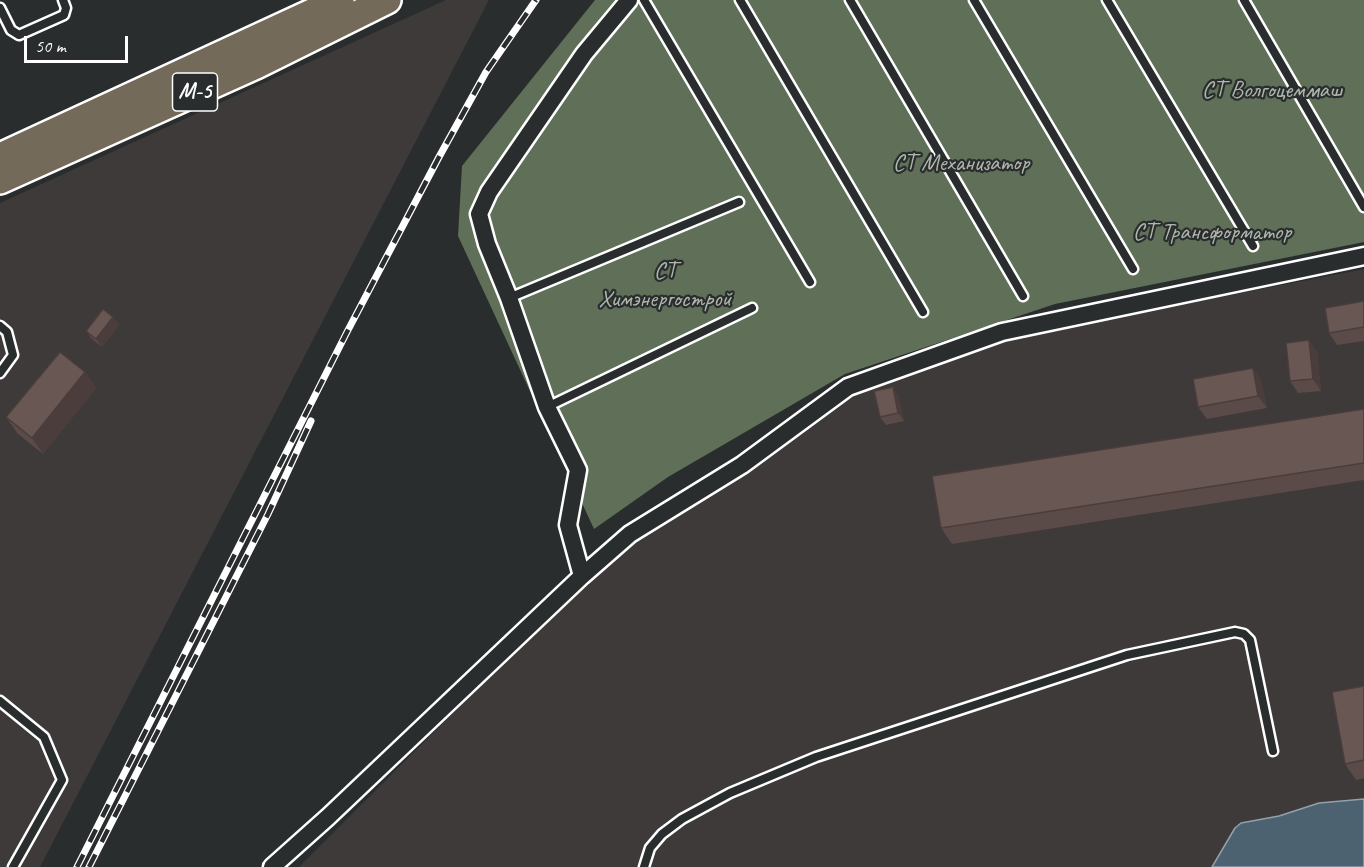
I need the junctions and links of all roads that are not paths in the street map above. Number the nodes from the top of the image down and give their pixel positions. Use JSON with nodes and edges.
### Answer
{"nodes":[{"id":1,"x":63,"y":0,"type":"edge"},
{"id":2,"x":340,"y":0,"type":"edge"},
{"id":3,"x":387,"y":0,"type":"edge"},
{"id":4,"x":629,"y":0,"type":"edge"},
{"id":5,"x":644,"y":0,"type":"edge"},
{"id":6,"x":740,"y":0,"type":"edge"},
{"id":7,"x":850,"y":0,"type":"edge"},
{"id":8,"x":974,"y":0,"type":"edge"},
{"id":9,"x":1107,"y":0,"type":"edge"},
{"id":10,"x":1244,"y":0,"type":"edge"},
{"id":11,"x":0,"y":8,"type":"edge"},
{"id":12,"x":0,"y":157,"type":"edge"},
{"id":13,"x":0,"y":180,"type":"edge"},
{"id":14,"x":739,"y":202,"type":"dead end"},
{"id":15,"x":1364,"y":207,"type":"edge"},
{"id":16,"x":1253,"y":246,"type":"dead end"},
{"id":17,"x":1364,"y":256,"type":"edge"},
{"id":18,"x":1134,"y":269,"type":"dead end"},
{"id":19,"x":810,"y":282,"type":"dead end"},
{"id":20,"x":1023,"y":296,"type":"dead end"},
{"id":21,"x":509,"y":298,"type":"junction"},
{"id":22,"x":752,"y":308,"type":"dead end"},
{"id":23,"x":923,"y":312,"type":"dead end"},
{"id":24,"x":0,"y":326,"type":"edge"},
{"id":25,"x":0,"y":373,"type":"edge"},
{"id":26,"x":547,"y":407,"type":"junction"},
{"id":27,"x":582,"y":576,"type":"junction"},
{"id":28,"x":0,"y":701,"type":"edge"},
{"id":29,"x":1273,"y":751,"type":"dead end"},
{"id":30,"x":13,"y":867,"type":"edge"},
{"id":31,"x":272,"y":867,"type":"edge"},
{"id":32,"x":644,"y":867,"type":"edge"}],
"edges":[{"from":1,"to":11,"type":"lane"},
{"from":2,"to":12,"type":"highway","number":"М-5"},
{"from":3,"to":13,"type":"highway","number":"М-5"},
{"from":4,"to":21,"type":"street"},
{"from":5,"to":19,"type":"lane"},
{"from":6,"to":23,"type":"lane"},
{"from":7,"to":20,"type":"lane"},
{"from":8,"to":18,"type":"lane"},
{"from":9,"to":16,"type":"lane"},
{"from":10,"to":15,"type":"lane"},
{"from":14,"to":21,"type":"lane"},
{"from":17,"to":27,"type":"street"},
{"from":21,"to":26,"type":"street"},
{"from":22,"to":26,"type":"lane"},
{"from":24,"to":25,"type":"lane"},
{"from":26,"to":27,"type":"street"},
{"from":27,"to":31,"type":"street"},
{"from":28,"to":30,"type":"lane"},
{"from":29,"to":32,"type":"lane"}]}
